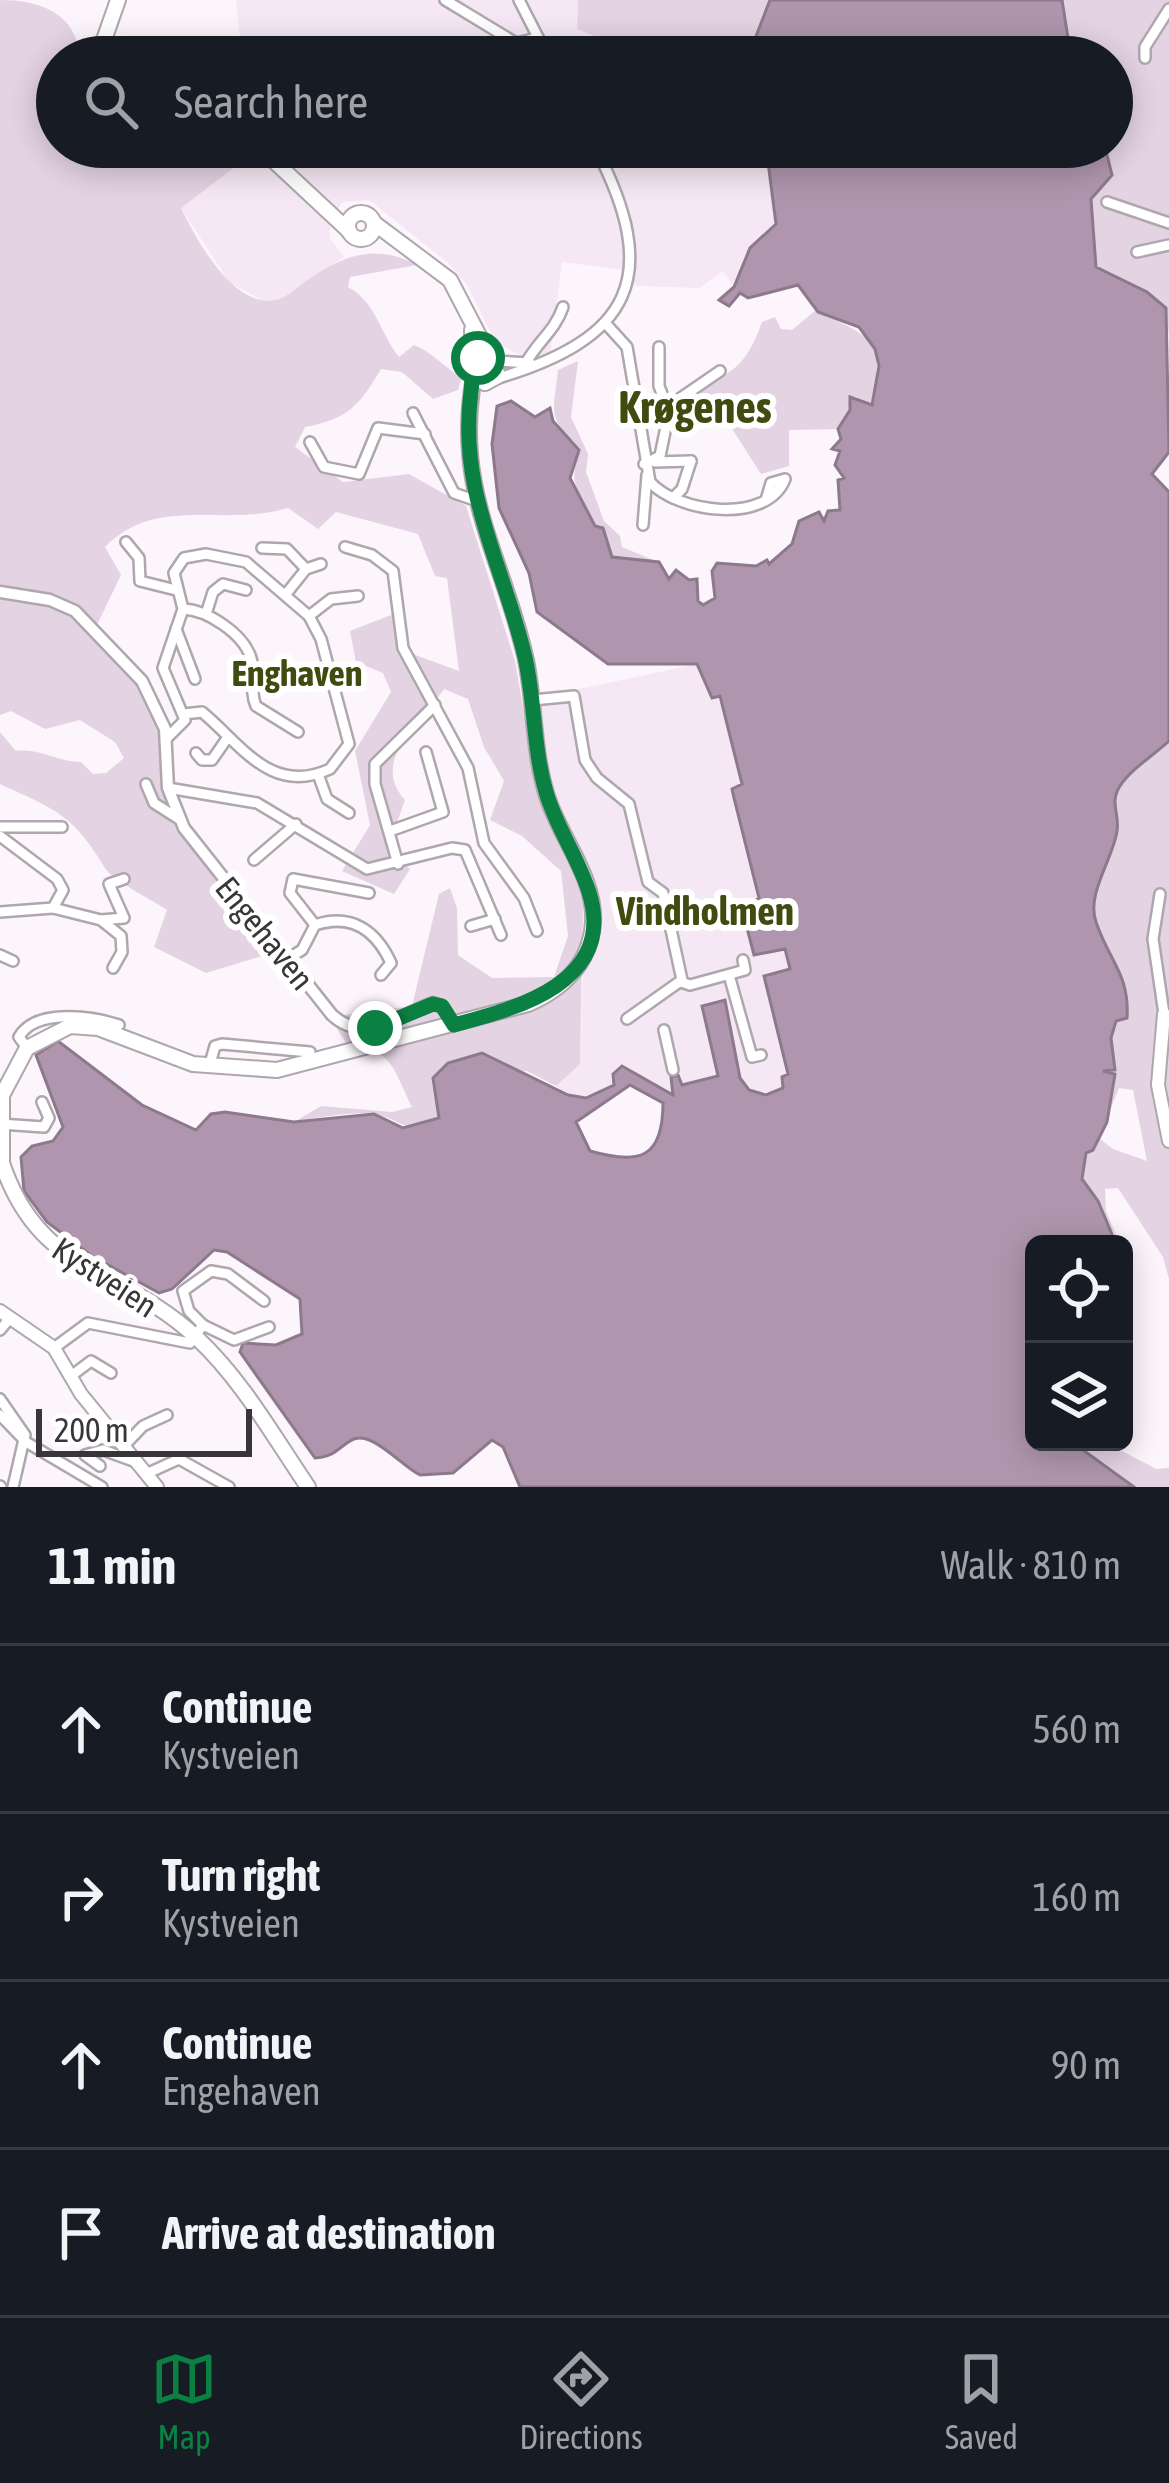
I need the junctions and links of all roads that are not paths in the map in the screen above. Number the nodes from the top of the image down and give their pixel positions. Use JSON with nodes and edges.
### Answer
{"nodes":[{"id":1,"x":118,"y":0,"type":"edge"},
{"id":2,"x":445,"y":0,"type":"edge"},
{"id":3,"x":519,"y":0,"type":"edge"},
{"id":4,"x":1169,"y":9,"type":"edge"},
{"id":5,"x":105,"y":36,"type":"edge"},
{"id":6,"x":504,"y":36,"type":"edge"},
{"id":7,"x":537,"y":36,"type":"edge"},
{"id":8,"x":1145,"y":58,"type":"dead end"},
{"id":9,"x":282,"y":168,"type":"edge"},
{"id":10,"x":605,"y":168,"type":"edge"},
{"id":11,"x":1107,"y":202,"type":"dead end"},
{"id":12,"x":325,"y":209,"type":"junction"},
{"id":13,"x":355,"y":214,"type":"junction"},
{"id":14,"x":374,"y":223,"type":"junction"},
{"id":15,"x":1169,"y":224,"type":"edge"},
{"id":16,"x":349,"y":230,"type":"junction"},
{"id":17,"x":368,"y":238,"type":"junction"},
{"id":18,"x":1169,"y":245,"type":"edge"},
{"id":19,"x":409,"y":250,"type":"junction"},
{"id":20,"x":1137,"y":253,"type":"dead end"},
{"id":21,"x":563,"y":308,"type":"dead end"},
{"id":22,"x":473,"y":325,"type":"junction"},
{"id":23,"x":607,"y":325,"type":"junction"},
{"id":24,"x":659,"y":346,"type":"dead end"},
{"id":25,"x":493,"y":359,"type":"junction"},
{"id":26,"x":553,"y":359,"type":"junction"},
{"id":27,"x":526,"y":363,"type":"junction"},
{"id":28,"x":720,"y":371,"type":"dead end"},
{"id":29,"x":483,"y":376,"type":"junction"},
{"id":30,"x":668,"y":406,"type":"junction"},
{"id":31,"x":413,"y":413,"type":"dead end"},
{"id":32,"x":425,"y":434,"type":"junction"},
{"id":33,"x":310,"y":442,"type":"dead end"},
{"id":34,"x":648,"y":467,"type":"junction"},
{"id":35,"x":673,"y":498,"type":"junction"},
{"id":36,"x":474,"y":500,"type":"junction"},
{"id":37,"x":766,"y":500,"type":"dead end"},
{"id":38,"x":643,"y":525,"type":"dead end"},
{"id":39,"x":125,"y":542,"type":"dead end"},
{"id":40,"x":345,"y":547,"type":"dead end"},
{"id":41,"x":262,"y":548,"type":"dead end"},
{"id":42,"x":321,"y":564,"type":"dead end"},
{"id":43,"x":306,"y":569,"type":"junction"},
{"id":44,"x":176,"y":590,"type":"junction"},
{"id":45,"x":246,"y":590,"type":"dead end"},
{"id":46,"x":0,"y":592,"type":"edge"},
{"id":47,"x":286,"y":594,"type":"junction"},
{"id":48,"x":358,"y":596,"type":"dead end"},
{"id":49,"x":183,"y":609,"type":"junction"},
{"id":50,"x":206,"y":614,"type":"junction"},
{"id":51,"x":309,"y":616,"type":"junction"},
{"id":52,"x":176,"y":629,"type":"junction"},
{"id":53,"x":195,"y":679,"type":"dead end"},
{"id":54,"x":532,"y":700,"type":"junction"},
{"id":55,"x":435,"y":705,"type":"junction"},
{"id":56,"x":184,"y":714,"type":"junction"},
{"id":57,"x":298,"y":732,"type":"dead end"},
{"id":58,"x":228,"y":736,"type":"junction"},
{"id":59,"x":166,"y":739,"type":"junction"},
{"id":60,"x":426,"y":752,"type":"dead end"},
{"id":61,"x":196,"y":753,"type":"dead end"},
{"id":62,"x":318,"y":774,"type":"junction"},
{"id":63,"x":146,"y":784,"type":"dead end"},
{"id":64,"x":169,"y":788,"type":"junction"},
{"id":65,"x":349,"y":813,"type":"dead end"},
{"id":66,"x":179,"y":819,"type":"junction"},
{"id":67,"x":296,"y":824,"type":"junction"},
{"id":68,"x":62,"y":827,"type":"dead end"},
{"id":69,"x":389,"y":831,"type":"junction"},
{"id":70,"x":0,"y":832,"type":"edge"},
{"id":71,"x":254,"y":860,"type":"dead end"},
{"id":72,"x":398,"y":864,"type":"junction"},
{"id":73,"x":124,"y":879,"type":"dead end"},
{"id":74,"x":369,"y":893,"type":"dead end"},
{"id":75,"x":1160,"y":894,"type":"dead end"},
{"id":76,"x":53,"y":908,"type":"junction"},
{"id":77,"x":0,"y":912,"type":"edge"},
{"id":78,"x":495,"y":919,"type":"junction"},
{"id":79,"x":100,"y":920,"type":"junction"},
{"id":80,"x":315,"y":926,"type":"junction"},
{"id":81,"x":471,"y":926,"type":"dead end"},
{"id":82,"x":538,"y":931,"type":"dead end"},
{"id":83,"x":501,"y":935,"type":"dead end"},
{"id":84,"x":0,"y":955,"type":"edge"},
{"id":85,"x":287,"y":959,"type":"junction"},
{"id":86,"x":742,"y":960,"type":"dead end"},
{"id":87,"x":14,"y":962,"type":"dead end"},
{"id":88,"x":391,"y":963,"type":"junction"},
{"id":89,"x":406,"y":964,"type":"dead end"},
{"id":90,"x":113,"y":968,"type":"dead end"},
{"id":91,"x":381,"y":975,"type":"dead end"},
{"id":92,"x":729,"y":975,"type":"junction"},
{"id":93,"x":681,"y":982,"type":"junction"},
{"id":94,"x":1164,"y":1014,"type":"joint"},
{"id":95,"x":627,"y":1019,"type":"dead end"},
{"id":96,"x":119,"y":1024,"type":"dead end"},
{"id":97,"x":454,"y":1025,"type":"junction"},
{"id":98,"x":664,"y":1030,"type":"dead end"},
{"id":99,"x":27,"y":1048,"type":"junction"},
{"id":100,"x":761,"y":1055,"type":"dead end"},
{"id":101,"x":309,"y":1057,"type":"junction"},
{"id":102,"x":209,"y":1066,"type":"junction"},
{"id":103,"x":673,"y":1070,"type":"dead end"},
{"id":104,"x":1,"y":1096,"type":"edge"},
{"id":105,"x":42,"y":1102,"type":"dead end"},
{"id":106,"x":0,"y":1124,"type":"edge"},
{"id":107,"x":1169,"y":1141,"type":"edge"},
{"id":108,"x":1,"y":1166,"type":"edge"},
{"id":109,"x":264,"y":1301,"type":"dead end"},
{"id":110,"x":5,"y":1315,"type":"edge"},
{"id":111,"x":269,"y":1327,"type":"dead end"},
{"id":112,"x":0,"y":1330,"type":"edge"},
{"id":113,"x":198,"y":1335,"type":"junction"},
{"id":114,"x":54,"y":1348,"type":"junction"},
{"id":115,"x":111,"y":1373,"type":"dead end"},
{"id":116,"x":71,"y":1376,"type":"junction"},
{"id":117,"x":0,"y":1400,"type":"edge"},
{"id":118,"x":0,"y":1415,"type":"edge"},
{"id":119,"x":167,"y":1415,"type":"dead end"},
{"id":120,"x":26,"y":1442,"type":"junction"},
{"id":121,"x":53,"y":1446,"type":"dead end"},
{"id":122,"x":123,"y":1447,"type":"junction"},
{"id":123,"x":100,"y":1466,"type":"dead end"},
{"id":124,"x":141,"y":1468,"type":"junction"},
{"id":125,"x":13,"y":1487,"type":"edge"},
{"id":126,"x":102,"y":1487,"type":"edge"},
{"id":127,"x":157,"y":1487,"type":"edge"},
{"id":128,"x":229,"y":1487,"type":"edge"},
{"id":129,"x":308,"y":1487,"type":"edge"}],
"edges":[{"from":1,"to":5,"type":"main road"},
{"from":2,"to":6,"type":"street"},
{"from":3,"to":7,"type":"street"},
{"from":4,"to":8,"type":"street"},
{"from":9,"to":12,"type":"main road"},
{"from":10,"to":23,"type":"street"},
{"from":11,"to":15,"type":"street"},
{"from":12,"to":13,"type":"main road"},
{"from":12,"to":16,"type":"main road"},
{"from":13,"to":14,"type":"main road"},
{"from":13,"to":16,"type":"main road"},
{"from":14,"to":17,"type":"main road"},
{"from":14,"to":19,"type":"main road"},
{"from":16,"to":17,"type":"main road"},
{"from":17,"to":19,"type":"main road"},
{"from":18,"to":20,"type":"street"},
{"from":19,"to":22,"type":"main road"},
{"from":21,"to":27,"type":"street"},
{"from":22,"to":25,"type":"main road"},
{"from":22,"to":29,"type":"main road"},
{"from":23,"to":26,"type":"street"},
{"from":23,"to":34,"type":"street"},
{"from":24,"to":30,"type":"street"},
{"from":25,"to":27,"type":"street"},
{"from":25,"to":29,"type":"main road"},
{"from":25,"to":29,"type":"main road"},
{"from":26,"to":27,"type":"street"},
{"from":26,"to":29,"type":"street"},
{"from":28,"to":30,"type":"street"},
{"from":29,"to":36,"type":"main road"},
{"from":30,"to":34,"type":"street"},
{"from":31,"to":32,"type":"street"},
{"from":32,"to":33,"type":"street"},
{"from":32,"to":36,"type":"street"},
{"from":34,"to":35,"type":"street"},
{"from":34,"to":35,"type":"street"},
{"from":34,"to":38,"type":"street"},
{"from":35,"to":37,"type":"street"},
{"from":36,"to":54,"type":"main road"},
{"from":39,"to":44,"type":"street"},
{"from":40,"to":55,"type":"street"},
{"from":41,"to":43,"type":"street"},
{"from":42,"to":43,"type":"street"},
{"from":43,"to":47,"type":"street"},
{"from":44,"to":47,"type":"street"},
{"from":44,"to":49,"type":"street"},
{"from":45,"to":50,"type":"street"},
{"from":46,"to":59,"type":"street","name":"Engehaven"},
{"from":47,"to":51,"type":"street"},
{"from":48,"to":51,"type":"street"},
{"from":49,"to":50,"type":"street"},
{"from":49,"to":52,"type":"street"},
{"from":50,"to":57,"type":"street"},
{"from":51,"to":62,"type":"street"},
{"from":52,"to":53,"type":"street"},
{"from":52,"to":56,"type":"street"},
{"from":54,"to":93,"type":"street"},
{"from":54,"to":97,"type":"main road"},
{"from":55,"to":69,"type":"street"},
{"from":55,"to":82,"type":"street"},
{"from":56,"to":58,"type":"street"},
{"from":56,"to":59,"type":"street"},
{"from":58,"to":61,"type":"street"},
{"from":58,"to":62,"type":"street"},
{"from":59,"to":64,"type":"street","name":"Engehaven"},
{"from":60,"to":69,"type":"street"},
{"from":62,"to":65,"type":"street"},
{"from":63,"to":66,"type":"street"},
{"from":64,"to":66,"type":"street","name":"Engehaven"},
{"from":64,"to":67,"type":"street"},
{"from":66,"to":85,"type":"street","name":"Engehaven"},
{"from":67,"to":71,"type":"street"},
{"from":67,"to":72,"type":"street"},
{"from":68,"to":70,"type":"street"},
{"from":69,"to":72,"type":"street"},
{"from":70,"to":76,"type":"street"},
{"from":72,"to":78,"type":"street"},
{"from":73,"to":79,"type":"street"},
{"from":74,"to":80,"type":"street"},
{"from":75,"to":94,"type":"street"},
{"from":76,"to":77,"type":"street"},
{"from":76,"to":79,"type":"street"},
{"from":78,"to":81,"type":"street"},
{"from":78,"to":83,"type":"street"},
{"from":79,"to":90,"type":"street"},
{"from":80,"to":85,"type":"street"},
{"from":80,"to":88,"type":"street"},
{"from":84,"to":87,"type":"street"},
{"from":85,"to":97,"type":"street","name":"Engehaven"},
{"from":86,"to":92,"type":"street"},
{"from":88,"to":89,"type":"street"},
{"from":88,"to":91,"type":"street"},
{"from":92,"to":93,"type":"street"},
{"from":92,"to":100,"type":"street"},
{"from":93,"to":95,"type":"street"},
{"from":94,"to":107,"type":"main road"},
{"from":96,"to":99,"type":"street","name":"Kystveien"},
{"from":97,"to":101,"type":"main road"},
{"from":98,"to":103,"type":"street"},
{"from":99,"to":102,"type":"main road"},
{"from":99,"to":104,"type":"main road","name":"Kystveien"},
{"from":101,"to":102,"type":"main road"},
{"from":101,"to":102,"type":"street"},
{"from":104,"to":106,"type":"main road","name":"Kystveien"},
{"from":105,"to":106,"type":"street"},
{"from":106,"to":108,"type":"main road","name":"Kystveien"},
{"from":108,"to":113,"type":"main road","name":"Kystveien"},
{"from":109,"to":113,"type":"street"},
{"from":110,"to":112,"type":"street"},
{"from":110,"to":114,"type":"main road"},
{"from":111,"to":113,"type":"street"},
{"from":113,"to":114,"type":"street"},
{"from":113,"to":129,"type":"main road","name":"Kystveien"},
{"from":114,"to":116,"type":"main road"},
{"from":115,"to":116,"type":"street"},
{"from":116,"to":122,"type":"main road"},
{"from":117,"to":120,"type":"street"},
{"from":118,"to":120,"type":"street"},
{"from":119,"to":122,"type":"street"},
{"from":120,"to":121,"type":"street"},
{"from":120,"to":125,"type":"street"},
{"from":120,"to":126,"type":"street"},
{"from":122,"to":124,"type":"main road"},
{"from":123,"to":124,"type":"street"},
{"from":124,"to":127,"type":"main road"},
{"from":124,"to":128,"type":"street"}]}
